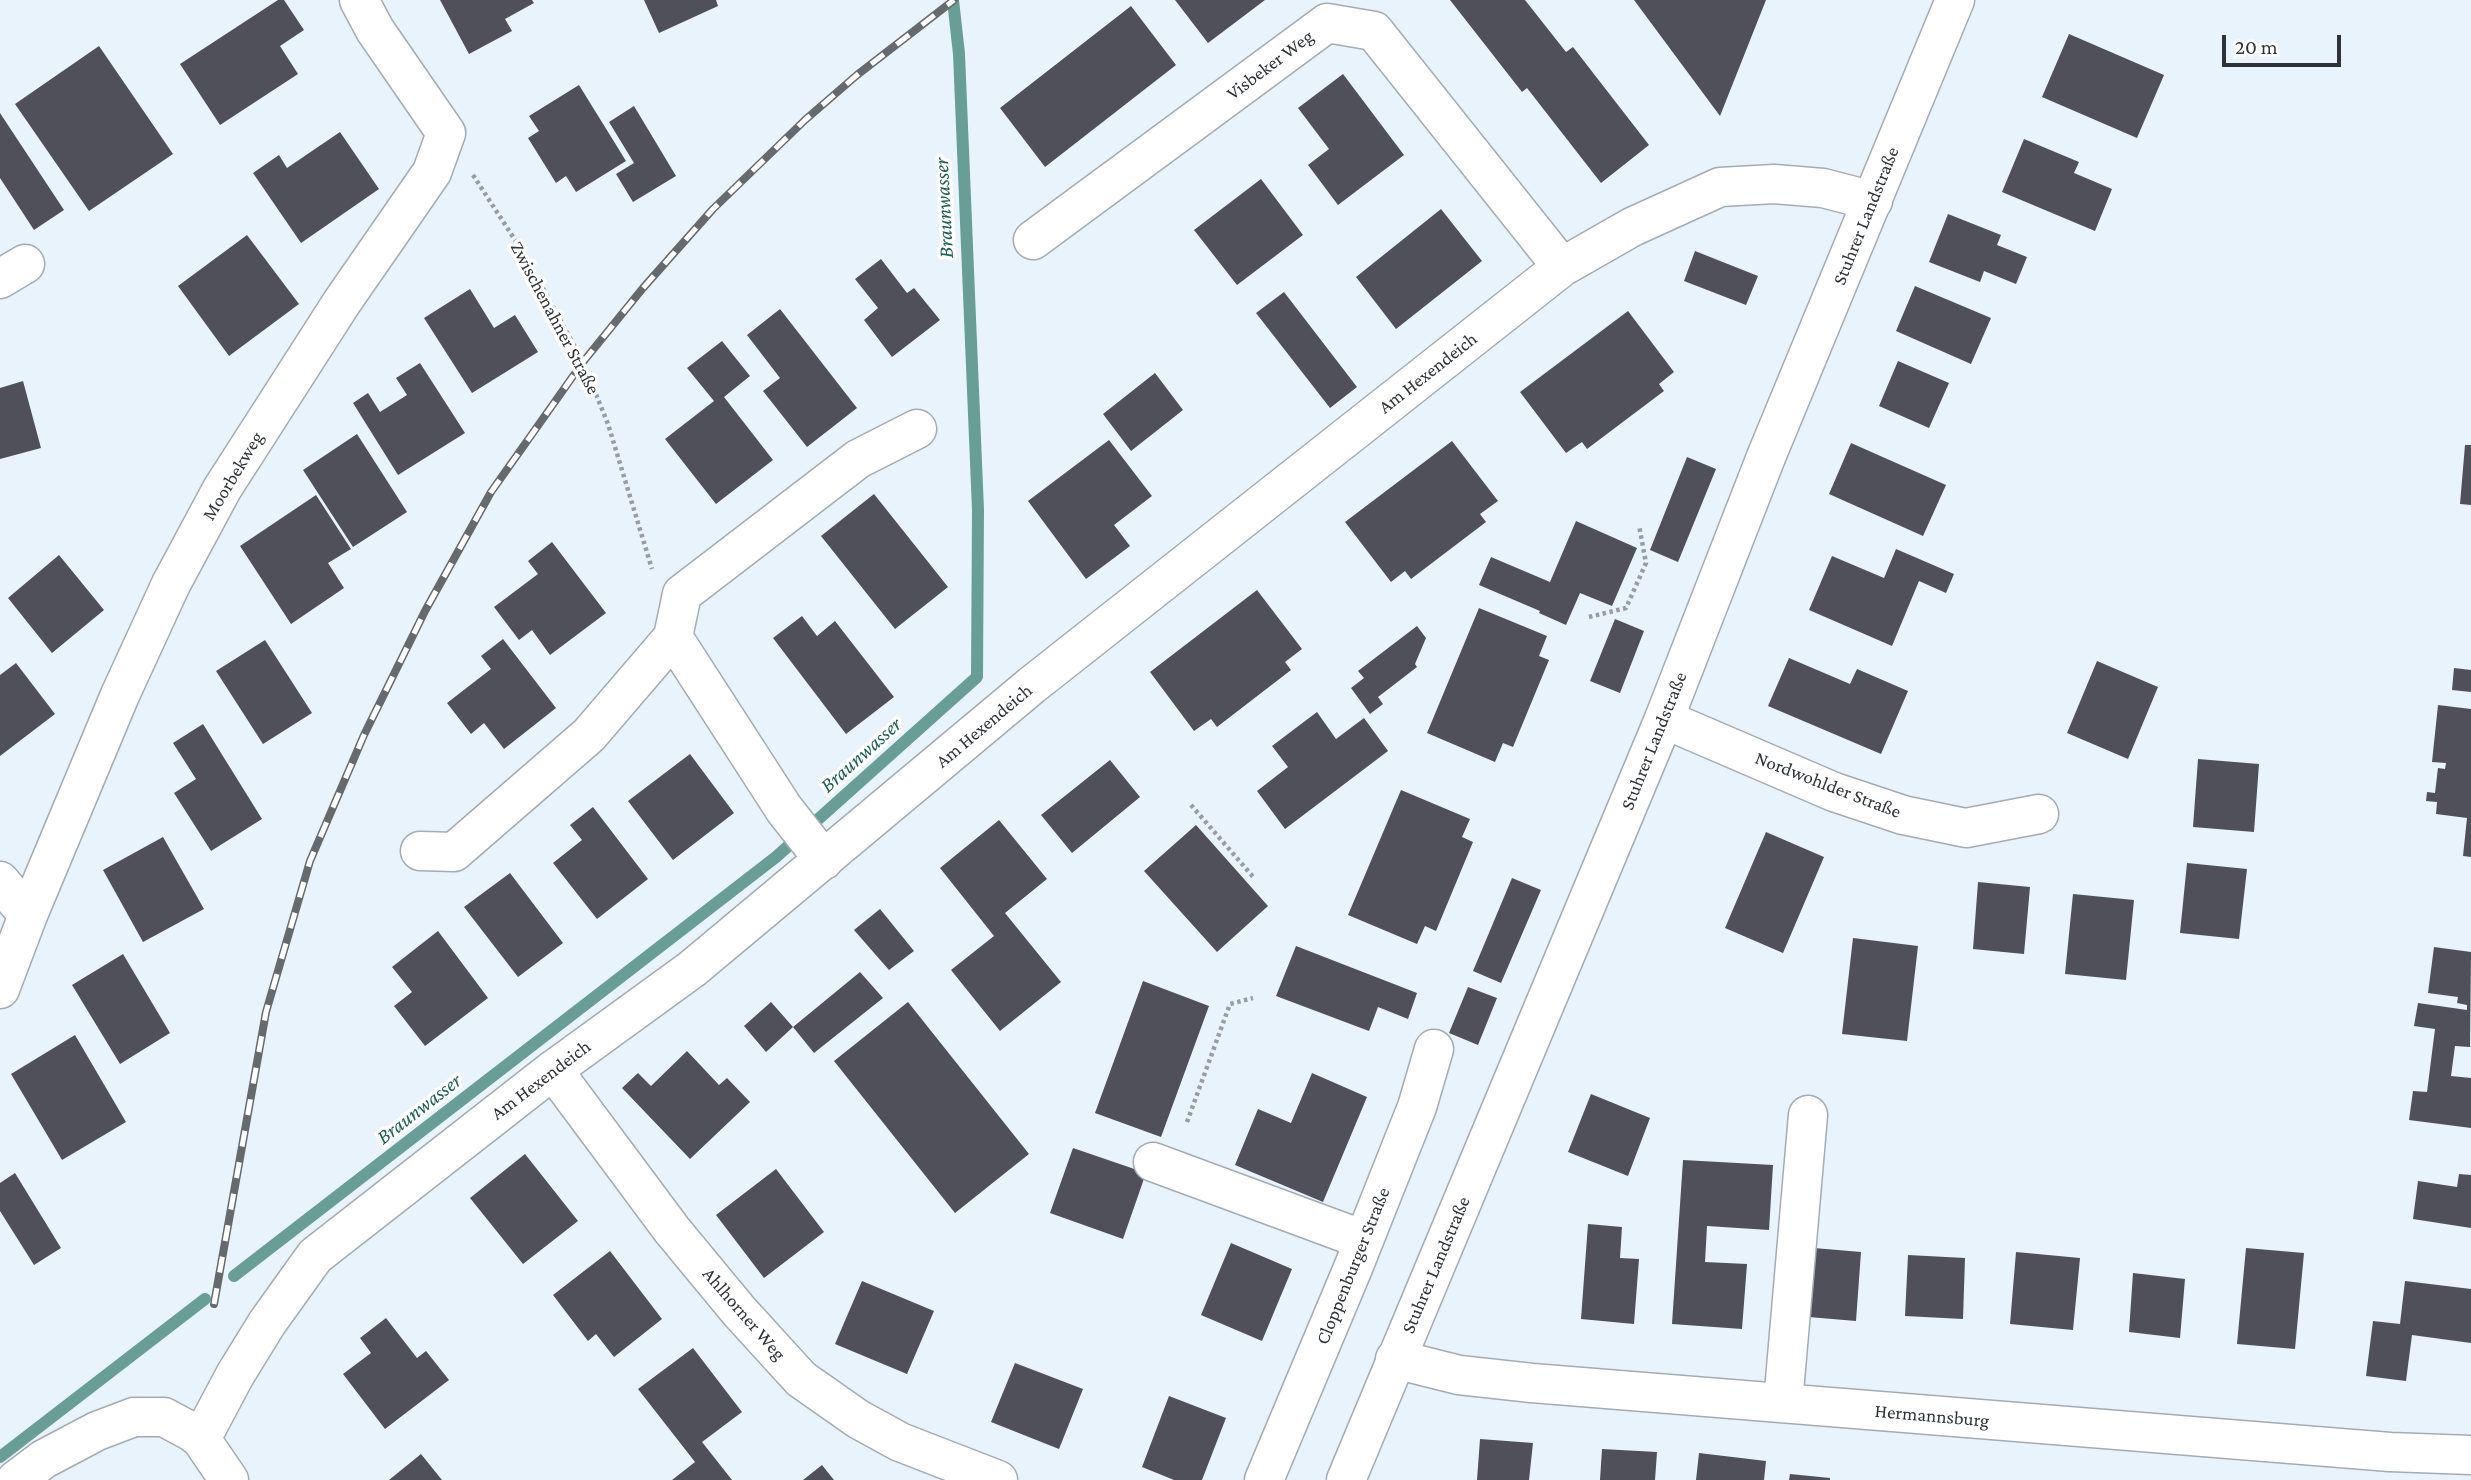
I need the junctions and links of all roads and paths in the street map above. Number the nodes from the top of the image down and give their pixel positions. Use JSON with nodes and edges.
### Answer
{"nodes":[{"id":1,"x":359,"y":0,"type":"edge"},
{"id":2,"x":1955,"y":0,"type":"edge"},
{"id":3,"x":446,"y":133,"type":"junction"},
{"id":4,"x":1873,"y":201,"type":"junction"},
{"id":5,"x":1033,"y":240,"type":"dead end"},
{"id":6,"x":1562,"y":267,"type":"junction"},
{"id":7,"x":917,"y":429,"type":"dead end"},
{"id":8,"x":1639,"y":525,"type":"dead end"},
{"id":9,"x":653,"y":572,"type":"dead end"},
{"id":10,"x":1589,"y":617,"type":"dead end"},
{"id":11,"x":673,"y":637,"type":"junction"},
{"id":12,"x":1664,"y":719,"type":"junction"},
{"id":13,"x":1191,"y":805,"type":"dead end"},
{"id":14,"x":2039,"y":814,"type":"dead end"},
{"id":15,"x":420,"y":852,"type":"dead end"},
{"id":16,"x":824,"y":860,"type":"junction"},
{"id":17,"x":1255,"y":879,"type":"dead end"},
{"id":18,"x":0,"y":881,"type":"edge"},
{"id":19,"x":28,"y":915,"type":"junction"},
{"id":20,"x":0,"y":989,"type":"edge"},
{"id":21,"x":1253,"y":998,"type":"dead end"},
{"id":22,"x":1434,"y":1049,"type":"dead end"},
{"id":23,"x":553,"y":1070,"type":"junction"},
{"id":24,"x":1808,"y":1115,"type":"dead end"},
{"id":25,"x":1188,"y":1122,"type":"dead end"},
{"id":26,"x":1153,"y":1162,"type":"dead end"},
{"id":27,"x":1364,"y":1241,"type":"junction"},
{"id":28,"x":1395,"y":1359,"type":"junction"},
{"id":29,"x":1783,"y":1403,"type":"junction"},
{"id":30,"x":197,"y":1435,"type":"junction"},
{"id":31,"x":2471,"y":1455,"type":"edge"},
{"id":32,"x":16,"y":1480,"type":"edge"},
{"id":33,"x":229,"y":1480,"type":"edge"},
{"id":34,"x":998,"y":1480,"type":"edge"},
{"id":35,"x":1264,"y":1480,"type":"edge"},
{"id":36,"x":1346,"y":1480,"type":"edge"}],
"edges":[{"from":1,"to":3,"type":"street"},
{"from":2,"to":4,"type":"street","name":"Stuhrer Landstraße"},
{"from":3,"to":9,"type":"path","name":"Zwischenahner Straße"},
{"from":3,"to":19,"type":"street","name":"Moorbekweg"},
{"from":4,"to":6,"type":"street","name":"Am Hexendeich"},
{"from":4,"to":12,"type":"street","name":"Stuhrer Landstraße"},
{"from":5,"to":6,"type":"street","name":"Visbeker Weg"},
{"from":6,"to":16,"type":"street","name":"Am Hexendeich"},
{"from":7,"to":11,"type":"street"},
{"from":8,"to":10,"type":"path"},
{"from":11,"to":15,"type":"street"},
{"from":11,"to":16,"type":"street"},
{"from":12,"to":14,"type":"street","name":"Nordwohlder Straße"},
{"from":12,"to":28,"type":"street","name":"Stuhrer Landstraße"},
{"from":13,"to":17,"type":"path"},
{"from":16,"to":23,"type":"street","name":"Am Hexendeich"},
{"from":18,"to":19,"type":"street"},
{"from":19,"to":20,"type":"street","name":"Moorbekweg"},
{"from":21,"to":25,"type":"path"},
{"from":22,"to":27,"type":"street","name":"Cloppenburger Straße"},
{"from":23,"to":30,"type":"street","name":"Am Hexendeich"},
{"from":23,"to":34,"type":"street","name":"Ahlhorner Weg"},
{"from":24,"to":29,"type":"street"},
{"from":26,"to":27,"type":"street"},
{"from":27,"to":35,"type":"street","name":"Cloppenburger Straße"},
{"from":28,"to":29,"type":"street","name":"Hermannsburg"},
{"from":28,"to":36,"type":"street","name":"Stuhrer Landstraße"},
{"from":29,"to":31,"type":"street","name":"Hermannsburg"},
{"from":30,"to":32,"type":"street"},
{"from":30,"to":33,"type":"street"}]}
